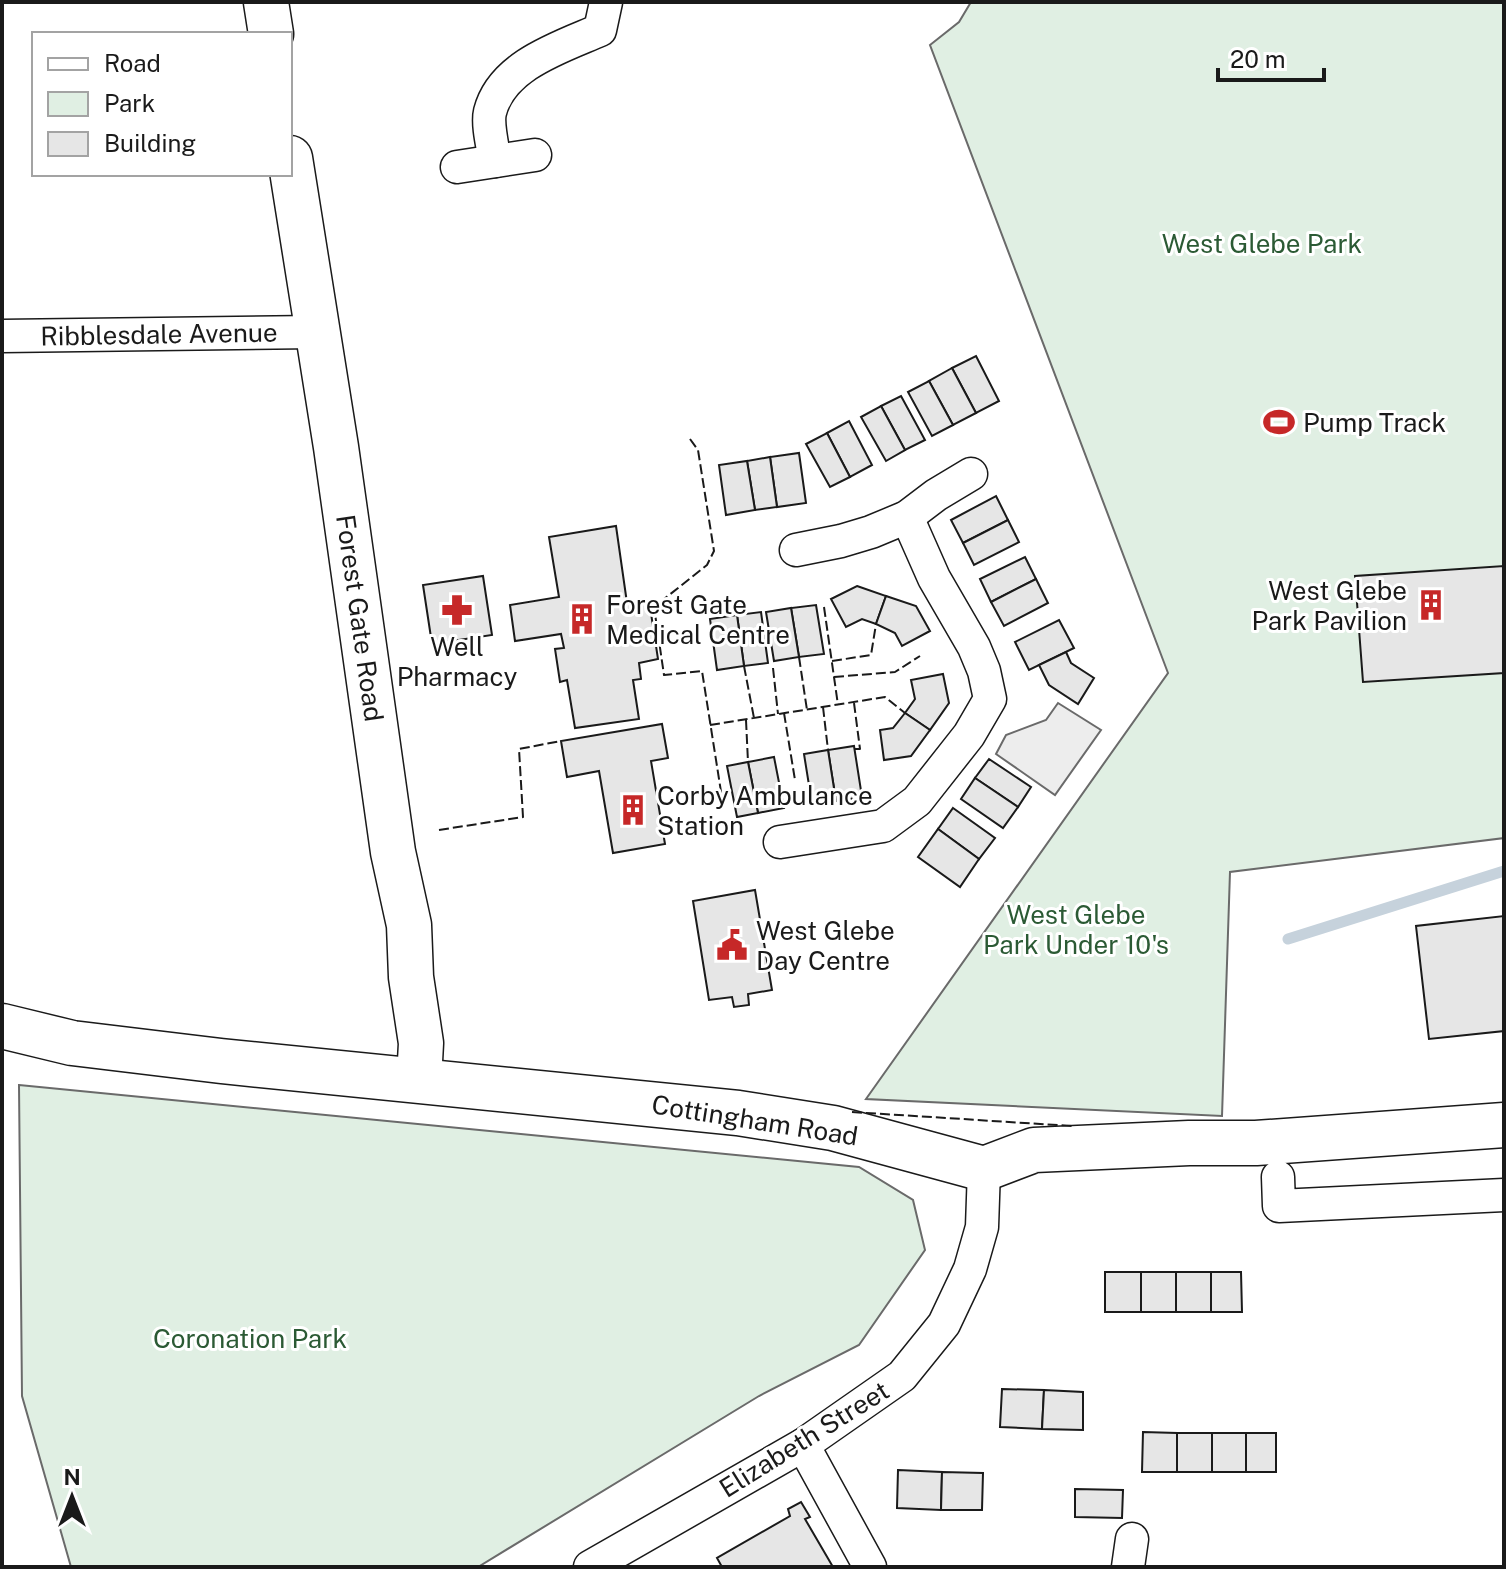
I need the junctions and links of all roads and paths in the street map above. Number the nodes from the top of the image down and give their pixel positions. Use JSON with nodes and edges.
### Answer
{"nodes":[{"id":1,"x":266,"y":2,"type":"edge"},
{"id":2,"x":606,"y":2,"type":"edge"},
{"id":3,"x":271,"y":32,"type":"edge"},
{"id":4,"x":535,"y":155,"type":"dead end"},
{"id":5,"x":495,"y":161,"type":"junction"},
{"id":6,"x":457,"y":167,"type":"dead end"},
{"id":7,"x":292,"y":171,"type":"edge"},
{"id":8,"x":316,"y":332,"type":"junction"},
{"id":9,"x":2,"y":336,"type":"edge"},
{"id":10,"x":971,"y":474,"type":"dead end"},
{"id":11,"x":907,"y":517,"type":"junction"},
{"id":12,"x":796,"y":550,"type":"dead end"},
{"id":13,"x":780,"y":842,"type":"dead end"},
{"id":14,"x":2,"y":1026,"type":"edge"},
{"id":15,"x":419,"y":1080,"type":"junction"},
{"id":16,"x":1504,"y":1125,"type":"edge"},
{"id":17,"x":984,"y":1169,"type":"junction"},
{"id":18,"x":1278,"y":1177,"type":"dead end"},
{"id":19,"x":1504,"y":1195,"type":"edge"},
{"id":20,"x":803,"y":1445,"type":"junction"},
{"id":21,"x":590,"y":1567,"type":"edge"},
{"id":22,"x":870,"y":1567,"type":"edge"}],
"edges":[{"from":1,"to":3,"type":"street"},
{"from":2,"to":5,"type":"street"},
{"from":4,"to":5,"type":"street"},
{"from":5,"to":6,"type":"street"},
{"from":7,"to":8,"type":"street","name":"Forest Gate Road"},
{"from":8,"to":9,"type":"street","name":"Ribblesdale Avenue"},
{"from":8,"to":15,"type":"street","name":"Forest Gate Road"},
{"from":10,"to":11,"type":"street"},
{"from":11,"to":12,"type":"street"},
{"from":11,"to":13,"type":"street"},
{"from":14,"to":15,"type":"street","name":"Cottingham Road"},
{"from":15,"to":17,"type":"street","name":"Cottingham Road"},
{"from":16,"to":17,"type":"street"},
{"from":17,"to":20,"type":"street","name":"Elizabeth Street"},
{"from":18,"to":19,"type":"street"},
{"from":20,"to":21,"type":"street","name":"Elizabeth Street"},
{"from":20,"to":22,"type":"street"}]}
